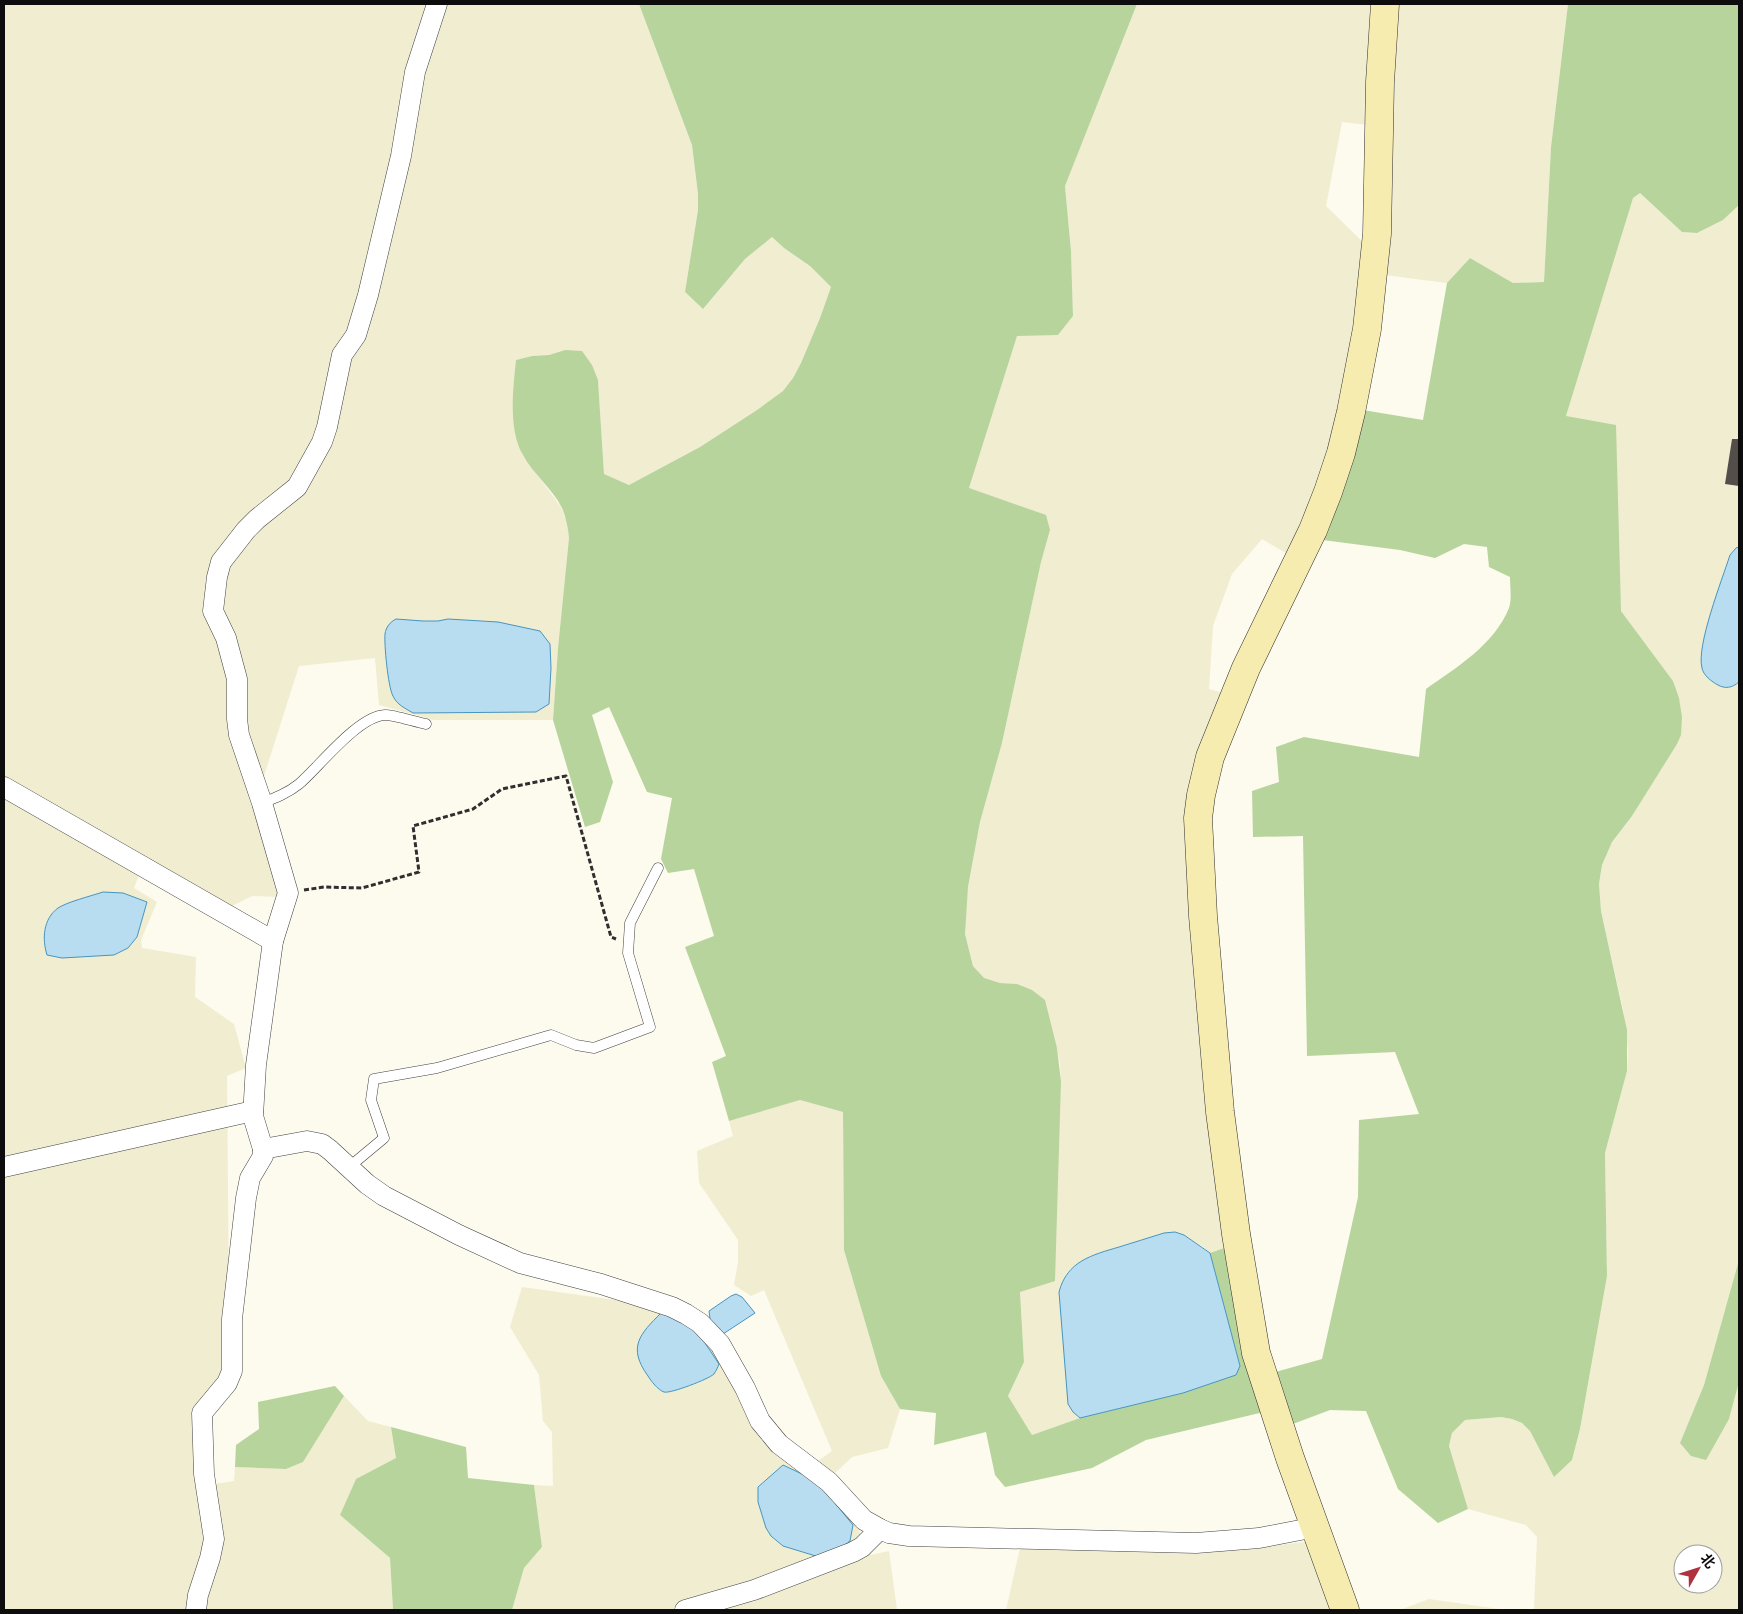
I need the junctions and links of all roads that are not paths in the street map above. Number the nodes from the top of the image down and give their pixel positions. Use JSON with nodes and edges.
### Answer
{"nodes":[{"id":1,"x":437,"y":4,"type":"edge"},
{"id":2,"x":1384,"y":4,"type":"edge"},
{"id":3,"x":426,"y":724,"type":"dead end"},
{"id":4,"x":4,"y":787,"type":"edge"},
{"id":5,"x":262,"y":803,"type":"junction"},
{"id":6,"x":658,"y":868,"type":"dead end"},
{"id":7,"x":273,"y":941,"type":"junction"},
{"id":8,"x":253,"y":1111,"type":"junction"},
{"id":9,"x":263,"y":1149,"type":"junction"},
{"id":10,"x":4,"y":1167,"type":"edge"},
{"id":11,"x":348,"y":1168,"type":"junction"},
{"id":12,"x":1316,"y":1528,"type":"junction"},
{"id":13,"x":880,"y":1529,"type":"junction"},
{"id":14,"x":196,"y":1610,"type":"edge"},
{"id":15,"x":686,"y":1610,"type":"edge"},
{"id":16,"x":1345,"y":1610,"type":"edge"}],
"edges":[{"from":1,"to":5,"type":"street"},
{"from":2,"to":12,"type":"street"},
{"from":3,"to":5,"type":"lane"},
{"from":4,"to":7,"type":"street"},
{"from":5,"to":7,"type":"street"},
{"from":6,"to":11,"type":"lane"},
{"from":7,"to":8,"type":"street"},
{"from":8,"to":9,"type":"street"},
{"from":8,"to":10,"type":"street"},
{"from":9,"to":11,"type":"street"},
{"from":9,"to":14,"type":"street"},
{"from":11,"to":13,"type":"street"},
{"from":12,"to":13,"type":"street"},
{"from":12,"to":16,"type":"street"},
{"from":13,"to":15,"type":"street"}]}
